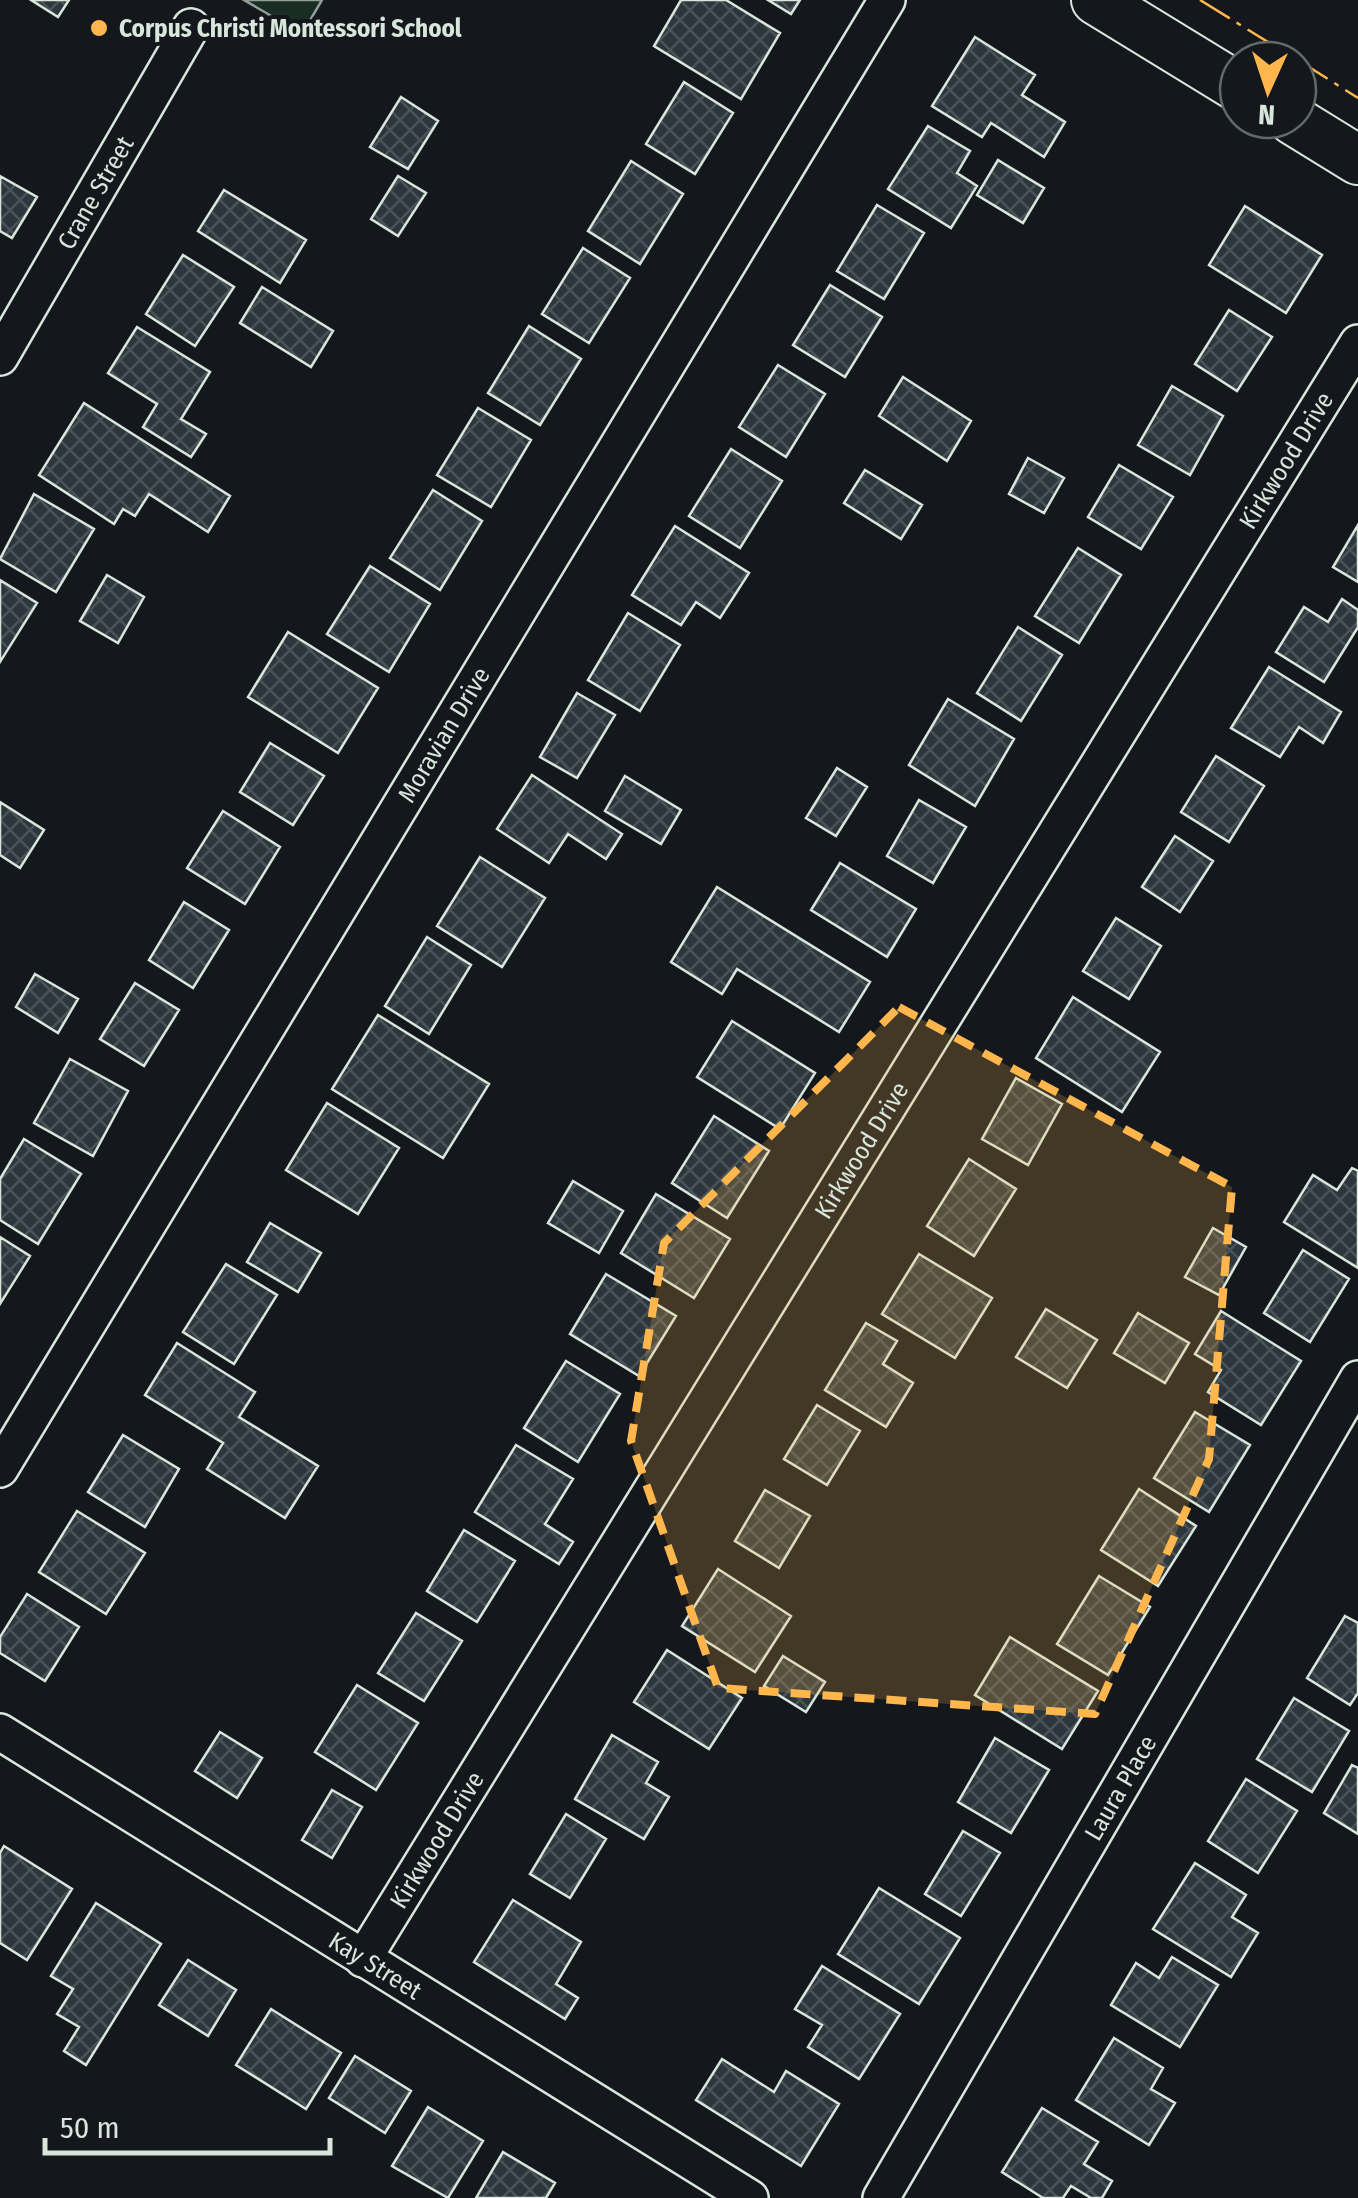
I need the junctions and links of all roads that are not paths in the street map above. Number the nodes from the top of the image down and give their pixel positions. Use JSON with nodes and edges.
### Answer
{"nodes":[{"id":1,"x":887,"y":0,"type":"edge"},
{"id":2,"x":1096,"y":0,"type":"edge"},
{"id":3,"x":191,"y":26,"type":"dead end"},
{"id":4,"x":1218,"y":74,"type":"edge"},
{"id":5,"x":1318,"y":135,"type":"edge"},
{"id":6,"x":1358,"y":160,"type":"edge"},
{"id":7,"x":1358,"y":343,"type":"edge"},
{"id":8,"x":1,"y":354,"type":"edge"},
{"id":9,"x":1358,"y":1379,"type":"edge"},
{"id":10,"x":0,"y":1469,"type":"edge"},
{"id":11,"x":0,"y":1732,"type":"edge"},
{"id":12,"x":363,"y":1959,"type":"junction"},
{"id":13,"x":750,"y":2198,"type":"edge"},
{"id":14,"x":881,"y":2198,"type":"edge"}],
"edges":[{"from":1,"to":10,"type":"street","name":"Moravian Drive"},
{"from":2,"to":4,"type":"main road"},
{"from":3,"to":8,"type":"street","name":"Crane Street"},
{"from":5,"to":6,"type":"main road"},
{"from":7,"to":12,"type":"street","name":"Kirkwood Drive"},
{"from":9,"to":14,"type":"street","name":"Laura Place"},
{"from":11,"to":12,"type":"street","name":"Kay Street"},
{"from":12,"to":13,"type":"street","name":"Kay Street"}]}
